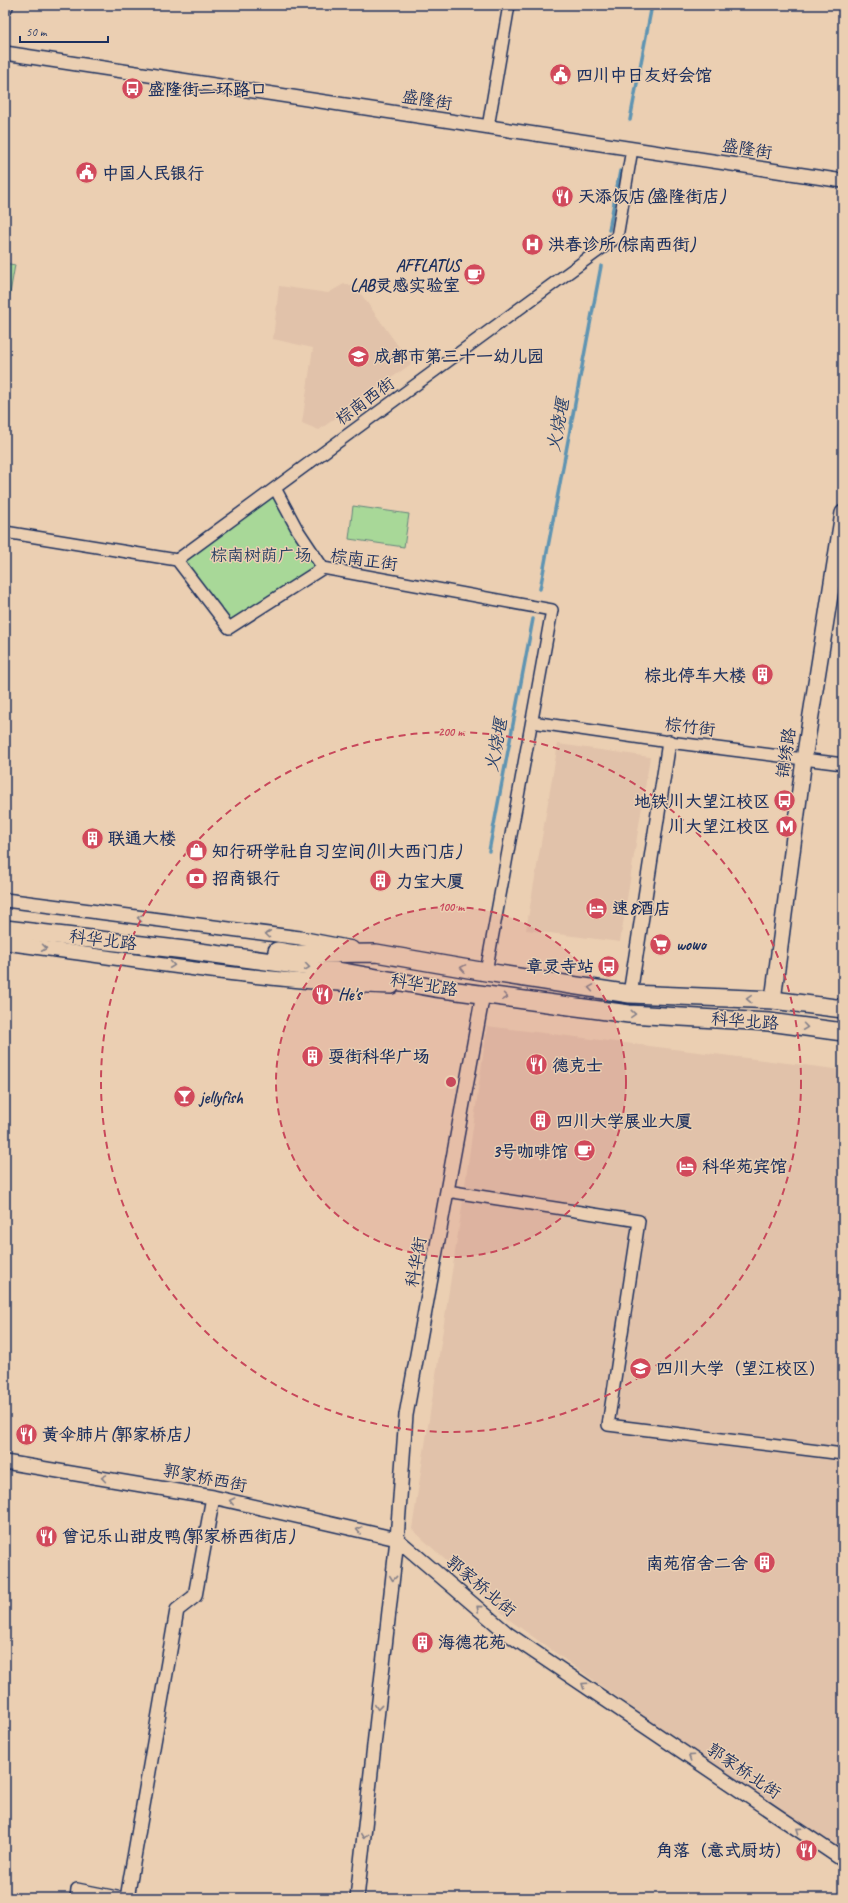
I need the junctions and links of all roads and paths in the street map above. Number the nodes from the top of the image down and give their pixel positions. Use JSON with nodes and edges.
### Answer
{"nodes":[{"id":1,"x":509,"y":5,"type":"edge"},
{"id":2,"x":5,"y":53,"type":"edge"},
{"id":3,"x":488,"y":127,"type":"junction"},
{"id":4,"x":632,"y":149,"type":"junction"},
{"id":5,"x":843,"y":181,"type":"edge"},
{"id":6,"x":275,"y":488,"type":"junction"},
{"id":7,"x":843,"y":513,"type":"edge"},
{"id":8,"x":5,"y":532,"type":"edge"},
{"id":9,"x":177,"y":560,"type":"junction"},
{"id":10,"x":323,"y":568,"type":"junction"},
{"id":11,"x":532,"y":722,"type":"junction"},
{"id":12,"x":669,"y":742,"type":"junction"},
{"id":13,"x":804,"y":759,"type":"junction"},
{"id":14,"x":843,"y":764,"type":"edge"},
{"id":15,"x":5,"y":900,"type":"edge"},
{"id":16,"x":5,"y":917,"type":"edge"},
{"id":17,"x":5,"y":929,"type":"edge"},
{"id":18,"x":5,"y":943,"type":"edge"},
{"id":19,"x":185,"y":945,"type":"junction"},
{"id":20,"x":376,"y":953,"type":"junction"},
{"id":21,"x":486,"y":972,"type":"junction"},
{"id":22,"x":435,"y":988,"type":"junction"},
{"id":23,"x":483,"y":994,"type":"junction"},
{"id":24,"x":630,"y":994,"type":"junction"},
{"id":25,"x":773,"y":1000,"type":"junction"},
{"id":26,"x":843,"y":1009,"type":"edge"},
{"id":27,"x":843,"y":1032,"type":"edge"},
{"id":28,"x":447,"y":1191,"type":"junction"},
{"id":29,"x":843,"y":1454,"type":"edge"},
{"id":30,"x":5,"y":1462,"type":"edge"},
{"id":31,"x":213,"y":1497,"type":"junction"},
{"id":32,"x":397,"y":1539,"type":"junction"},
{"id":33,"x":843,"y":1860,"type":"edge"},
{"id":34,"x":76,"y":1898,"type":"edge"},
{"id":35,"x":122,"y":1898,"type":"edge"},
{"id":36,"x":127,"y":1898,"type":"edge"},
{"id":37,"x":357,"y":1898,"type":"edge"}],
"edges":[{"from":1,"to":3,"type":"street"},
{"from":2,"to":3,"type":"street","name":"盛隆街"},
{"from":3,"to":4,"type":"street","name":"盛隆街"},
{"from":4,"to":5,"type":"street","name":"盛隆街"},
{"from":4,"to":6,"type":"street","name":"棕南西街"},
{"from":6,"to":9,"type":"street","name":"棕南西街"},
{"from":6,"to":10,"type":"street"},
{"from":7,"to":13,"type":"main road","name":"锦绣路"},
{"from":8,"to":9,"type":"street"},
{"from":9,"to":10,"type":"street","name":"棕南正街"},
{"from":10,"to":11,"type":"street","name":"棕南正街"},
{"from":11,"to":12,"type":"street","name":"棕竹街"},
{"from":11,"to":21,"type":"street"},
{"from":12,"to":13,"type":"street","name":"棕竹街"},
{"from":12,"to":24,"type":"street"},
{"from":13,"to":14,"type":"street","name":"棕竹街"},
{"from":13,"to":25,"type":"main road","name":"锦绣路"},
{"from":20,"to":15,"type":"street","one_way":true},
{"from":16,"to":19,"type":"main road"},
{"from":17,"to":19,"type":"main road","name":"科华北路"},
{"from":18,"to":22,"type":"street","one_way":true},
{"from":19,"to":20,"type":"main road","name":"科华北路"},
{"from":19,"to":22,"type":"main road","name":"科华北路","one_way":true},
{"from":21,"to":20,"type":"main road","name":"科华北路","one_way":true},
{"from":24,"to":21,"type":"main road","name":"科华北路","one_way":true},
{"from":22,"to":23,"type":"main road","name":"科华北路"},
{"from":23,"to":27,"type":"main road","name":"科华北路","one_way":true},
{"from":23,"to":28,"type":"street","name":"科华街"},
{"from":25,"to":24,"type":"main road","name":"科华北路","one_way":true},
{"from":25,"to":26,"type":"main road","name":"科华北路"},
{"from":28,"to":29,"type":"street"},
{"from":28,"to":32,"type":"street","name":"科华街"},
{"from":31,"to":30,"type":"street","name":"郭家桥西街","one_way":true},
{"from":32,"to":31,"type":"street","name":"郭家桥西街","one_way":true},
{"from":31,"to":36,"type":"street"},
{"from":33,"to":32,"type":"street","name":"郭家桥北街","one_way":true},
{"from":32,"to":37,"type":"street","one_way":true},
{"from":34,"to":35,"type":"street"}]}
